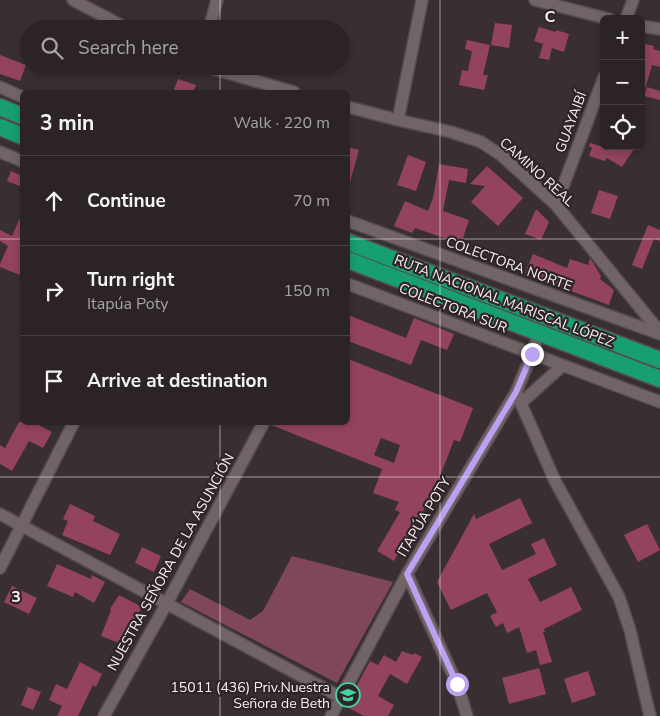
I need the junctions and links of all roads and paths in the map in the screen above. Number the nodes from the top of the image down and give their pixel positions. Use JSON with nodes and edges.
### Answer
{"nodes":[{"id":1,"x":73,"y":0,"type":"edge"},
{"id":2,"x":217,"y":0,"type":"edge"},
{"id":3,"x":422,"y":0,"type":"edge"},
{"id":4,"x":535,"y":0,"type":"edge"},
{"id":5,"x":633,"y":0,"type":"edge"},
{"id":6,"x":627,"y":15,"type":"edge"},
{"id":7,"x":600,"y":17,"type":"edge"},
{"id":8,"x":111,"y":20,"type":"edge"},
{"id":9,"x":211,"y":20,"type":"edge"},
{"id":10,"x":645,"y":27,"type":"edge"},
{"id":11,"x":660,"y":29,"type":"edge"},
{"id":12,"x":234,"y":75,"type":"edge"},
{"id":13,"x":0,"y":88,"type":"edge"},
{"id":14,"x":600,"y":88,"type":"edge"},
{"id":15,"x":287,"y":90,"type":"edge"},
{"id":16,"x":20,"y":96,"type":"edge"},
{"id":17,"x":0,"y":107,"type":"edge"},
{"id":18,"x":350,"y":108,"type":"edge"},
{"id":19,"x":20,"y":115,"type":"edge"},
{"id":20,"x":398,"y":120,"type":"junction"},
{"id":21,"x":0,"y":127,"type":"edge"},
{"id":22,"x":20,"y":135,"type":"edge"},
{"id":23,"x":0,"y":152,"type":"edge"},
{"id":24,"x":20,"y":160,"type":"edge"},
{"id":25,"x":556,"y":205,"type":"junction"},
{"id":26,"x":350,"y":222,"type":"edge"},
{"id":27,"x":350,"y":243,"type":"edge"},
{"id":28,"x":350,"y":261,"type":"edge"},
{"id":29,"x":350,"y":285,"type":"edge"},
{"id":30,"x":539,"y":333,"type":"junction"},
{"id":31,"x":660,"y":333,"type":"edge"},
{"id":32,"x":532,"y":354,"type":"junction"},
{"id":33,"x":660,"y":360,"type":"edge"},
{"id":34,"x":562,"y":366,"type":"junction"},
{"id":35,"x":636,"y":370,"type":"junction"},
{"id":36,"x":660,"y":379,"type":"edge"},
{"id":37,"x":629,"y":390,"type":"junction"},
{"id":38,"x":516,"y":392,"type":"junction"},
{"id":39,"x":660,"y":402,"type":"edge"},
{"id":40,"x":521,"y":403,"type":"junction"},
{"id":41,"x":72,"y":425,"type":"edge"},
{"id":42,"x":262,"y":425,"type":"edge"},
{"id":43,"x":0,"y":514,"type":"edge"},
{"id":44,"x":22,"y":526,"type":"junction"},
{"id":45,"x":0,"y":568,"type":"edge"},
{"id":46,"x":407,"y":574,"type":"junction"},
{"id":47,"x":167,"y":603,"type":"junction"},
{"id":48,"x":342,"y":698,"type":"junction"},
{"id":49,"x":104,"y":716,"type":"edge"},
{"id":50,"x":332,"y":716,"type":"edge"},
{"id":51,"x":467,"y":716,"type":"edge"},
{"id":52,"x":650,"y":716,"type":"edge"}],
"edges":[{"from":1,"to":8,"type":"street"},
{"from":2,"to":9,"type":"street"},
{"from":3,"to":20,"type":"street"},
{"from":4,"to":7,"type":"street"},
{"from":5,"to":6,"type":"street"},
{"from":10,"to":11,"type":"street"},
{"from":12,"to":15,"type":"street"},
{"from":13,"to":16,"type":"street"},
{"from":14,"to":25,"type":"street","name":"GUAYAIBÍ"},
{"from":17,"to":19,"type":"highway"},
{"from":18,"to":20,"type":"street","name":"CAMINO REAL"},
{"from":20,"to":25,"type":"street","name":"CAMINO REAL"},
{"from":21,"to":22,"type":"highway"},
{"from":23,"to":24,"type":"street"},
{"from":25,"to":31,"type":"street","name":"CAMINO REAL"},
{"from":26,"to":31,"type":"street","name":"COLECTORA NORTE"},
{"from":27,"to":33,"type":"highway","name":"RUTA NACIONAL MARISCAL LÓPEZ"},
{"from":28,"to":30,"type":"highway","name":"RUTA NACIONAL MARISCAL LÓPEZ"},
{"from":29,"to":32,"type":"street","name":"COLECTORA SUR"},
{"from":30,"to":32,"type":"street","name":"ITAPÚA POTY"},
{"from":30,"to":35,"type":"highway","name":"RUTA NACIONAL MARISCAL LÓPEZ"},
{"from":32,"to":34,"type":"street","name":"COLECTORA SUR"},
{"from":32,"to":38,"type":"street","name":"ITAPÚA POTY"},
{"from":34,"to":37,"type":"street","name":"COLECTORA SUR"},
{"from":34,"to":40,"type":"street"},
{"from":35,"to":36,"type":"highway","name":"RUTA NACIONAL MARISCAL LÓPEZ"},
{"from":35,"to":37,"type":"street"},
{"from":37,"to":39,"type":"street","name":"COLECTORA SUR"},
{"from":38,"to":40,"type":"street"},
{"from":38,"to":46,"type":"street","name":"ITAPÚA POTY"},
{"from":40,"to":52,"type":"street"},
{"from":41,"to":44,"type":"street"},
{"from":42,"to":47,"type":"street","name":"NUESTRA SEÑORA DE LA ASUNCIÓN"},
{"from":43,"to":44,"type":"street"},
{"from":44,"to":45,"type":"street"},
{"from":44,"to":47,"type":"street"},
{"from":46,"to":48,"type":"street","name":"ITAPÚA POTY"},
{"from":46,"to":51,"type":"street"},
{"from":47,"to":48,"type":"street"},
{"from":47,"to":49,"type":"street","name":"NUESTRA SEÑORA DE LA ASUNCIÓN"},
{"from":48,"to":50,"type":"street","name":"ITAPÚA POTY"}]}
